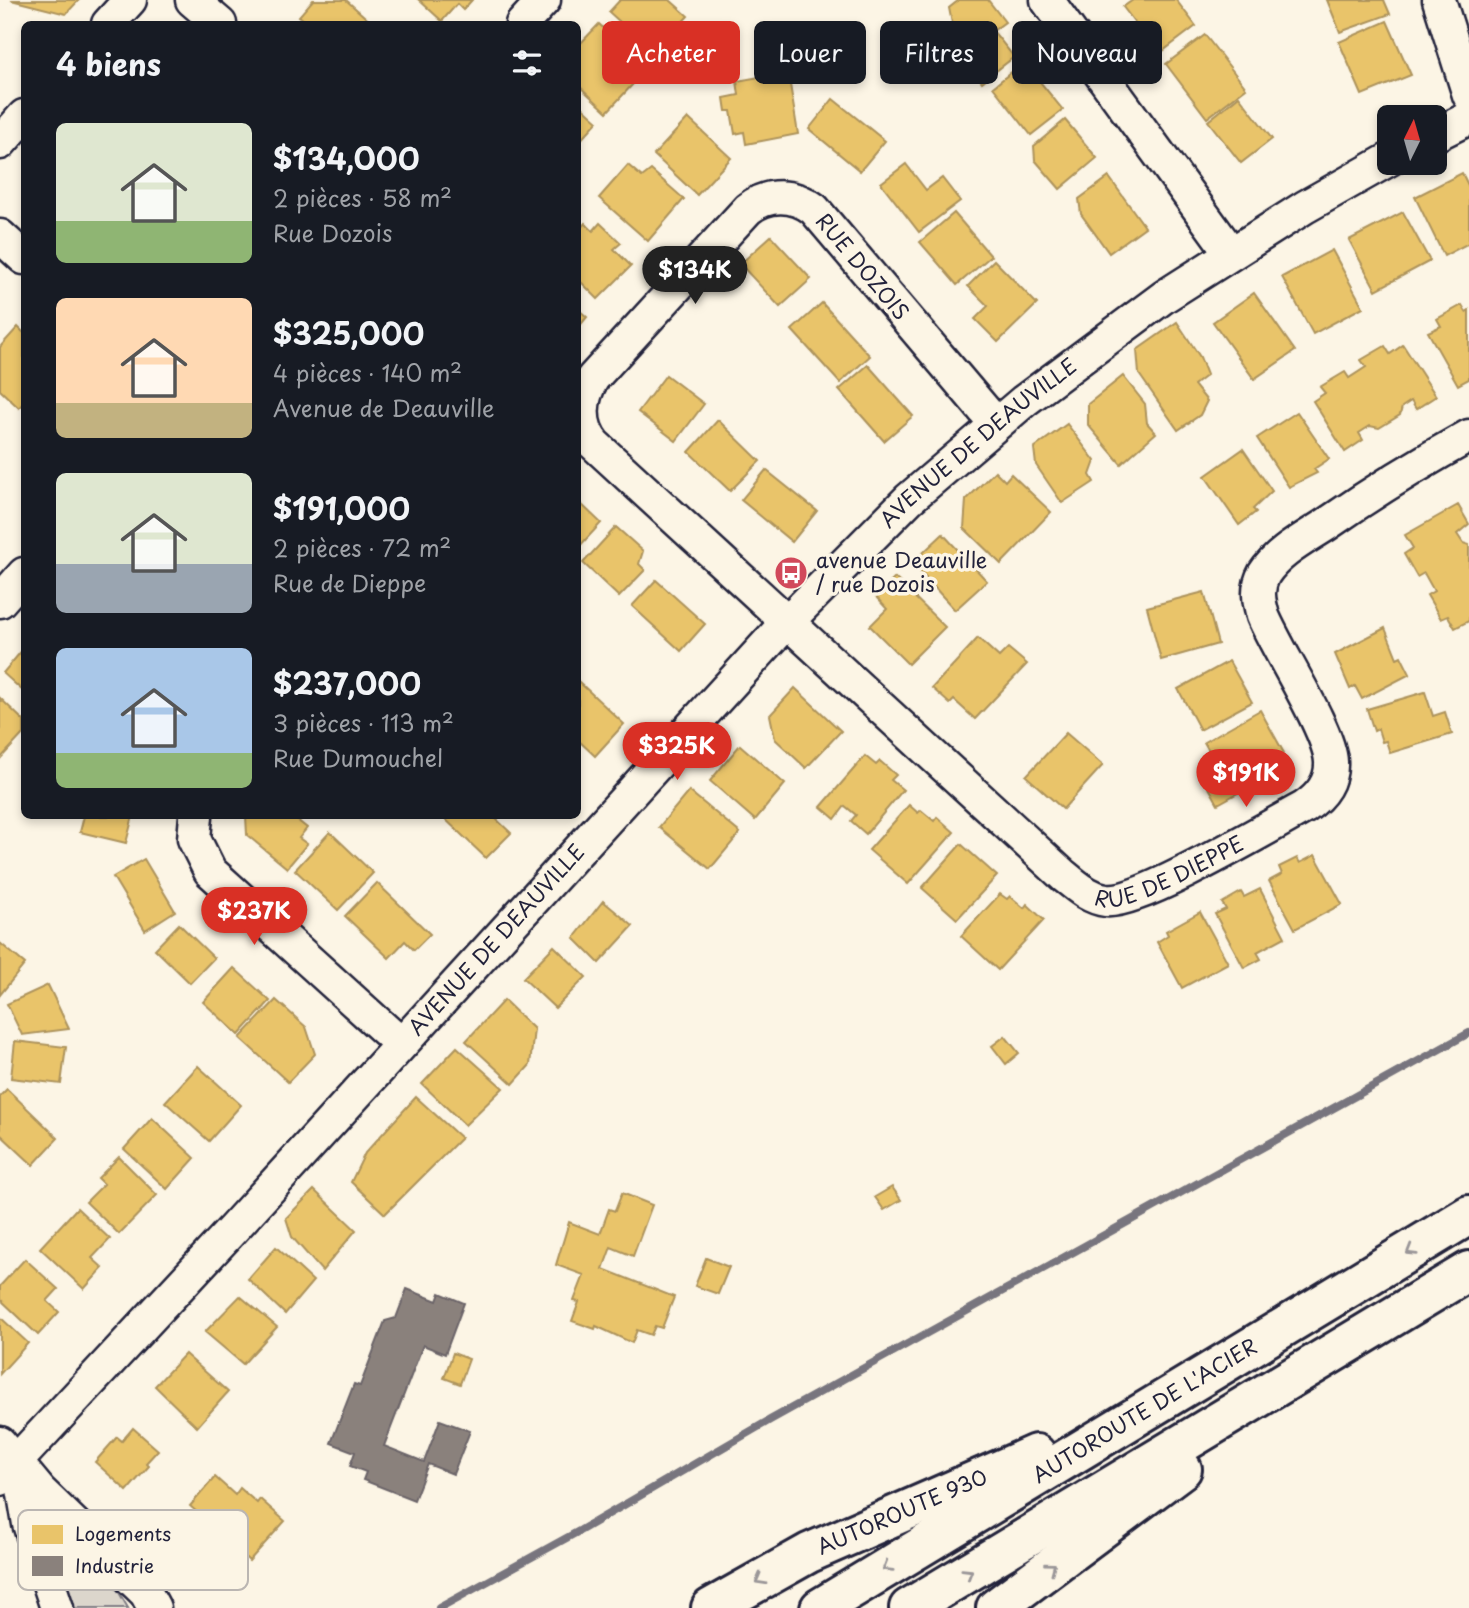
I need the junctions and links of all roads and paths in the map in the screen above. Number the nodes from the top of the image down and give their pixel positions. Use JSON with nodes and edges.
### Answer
{"nodes":[{"id":1,"x":130,"y":0,"type":"edge"},
{"id":2,"x":192,"y":0,"type":"edge"},
{"id":3,"x":544,"y":0,"type":"edge"},
{"id":4,"x":1047,"y":0,"type":"edge"},
{"id":5,"x":1439,"y":0,"type":"edge"},
{"id":6,"x":111,"y":21,"type":"edge"},
{"id":7,"x":216,"y":21,"type":"edge"},
{"id":8,"x":525,"y":21,"type":"edge"},
{"id":9,"x":1469,"y":95,"type":"edge"},
{"id":10,"x":1469,"y":118,"type":"edge"},
{"id":11,"x":21,"y":120,"type":"edge"},
{"id":12,"x":1447,"y":129,"type":"edge"},
{"id":13,"x":0,"y":144,"type":"edge"},
{"id":14,"x":1377,"y":167,"type":"edge"},
{"id":15,"x":0,"y":236,"type":"edge"},
{"id":16,"x":1231,"y":253,"type":"junction"},
{"id":17,"x":21,"y":255,"type":"edge"},
{"id":18,"x":996,"y":424,"type":"junction"},
{"id":19,"x":1469,"y":436,"type":"edge"},
{"id":20,"x":21,"y":577,"type":"edge"},
{"id":21,"x":0,"y":601,"type":"edge"},
{"id":22,"x":787,"y":622,"type":"junction"},
{"id":23,"x":196,"y":819,"type":"edge"},
{"id":24,"x":586,"y":824,"type":"edge"},
{"id":25,"x":401,"y":1044,"type":"junction"},
{"id":26,"x":1469,"y":1215,"type":"edge"},
{"id":27,"x":1469,"y":1271,"type":"edge"},
{"id":28,"x":1360,"y":1337,"type":"junction"},
{"id":29,"x":1176,"y":1393,"type":"junction"},
{"id":30,"x":6,"y":1461,"type":"edge"},
{"id":31,"x":24,"y":1510,"type":"edge"},
{"id":32,"x":60,"y":1510,"type":"edge"},
{"id":33,"x":51,"y":1590,"type":"edge"},
{"id":34,"x":143,"y":1590,"type":"edge"},
{"id":35,"x":57,"y":1608,"type":"edge"},
{"id":36,"x":154,"y":1608,"type":"edge"},
{"id":37,"x":711,"y":1608,"type":"edge"},
{"id":38,"x":820,"y":1608,"type":"edge"},
{"id":39,"x":909,"y":1608,"type":"edge"},
{"id":40,"x":996,"y":1608,"type":"edge"}],
"edges":[{"from":1,"to":6,"type":"street"},
{"from":2,"to":7,"type":"street"},
{"from":3,"to":8,"type":"street"},
{"from":4,"to":16,"type":"street"},
{"from":5,"to":9,"type":"street"},
{"from":10,"to":12,"type":"street"},
{"from":11,"to":13,"type":"street"},
{"from":14,"to":16,"type":"street","name":"AVENUE DE DEAUVILLE"},
{"from":15,"to":17,"type":"street"},
{"from":16,"to":18,"type":"street","name":"AVENUE DE DEAUVILLE"},
{"from":18,"to":22,"type":"street","name":"AVENUE DE DEAUVILLE"},
{"from":18,"to":22,"type":"street","name":"RUE DOZOIS"},
{"from":19,"to":22,"type":"street","name":"RUE DE DIEPPE"},
{"from":20,"to":21,"type":"street"},
{"from":22,"to":24,"type":"street","name":"AVENUE DE DEAUVILLE"},
{"from":23,"to":25,"type":"street"},
{"from":24,"to":25,"type":"street","name":"AVENUE DE DEAUVILLE"},
{"from":25,"to":30,"type":"street","name":"AVENUE DE DEAUVILLE"},
{"from":26,"to":29,"type":"highway","name":"AUTOROUTE DE L'ACIER","one_way":true},
{"from":27,"to":28,"type":"highway"},
{"from":39,"to":28,"type":"highway","one_way":true},
{"from":40,"to":28,"type":"highway","one_way":true},
{"from":29,"to":37,"type":"highway","name":"AUTOROUTE 930","one_way":true},
{"from":29,"to":38,"type":"highway","name":"AUTOROUTE DE L'ACIER","one_way":true},
{"from":30,"to":31,"type":"street"},
{"from":30,"to":32,"type":"street"},
{"from":33,"to":35,"type":"street"},
{"from":34,"to":36,"type":"street"}]}
